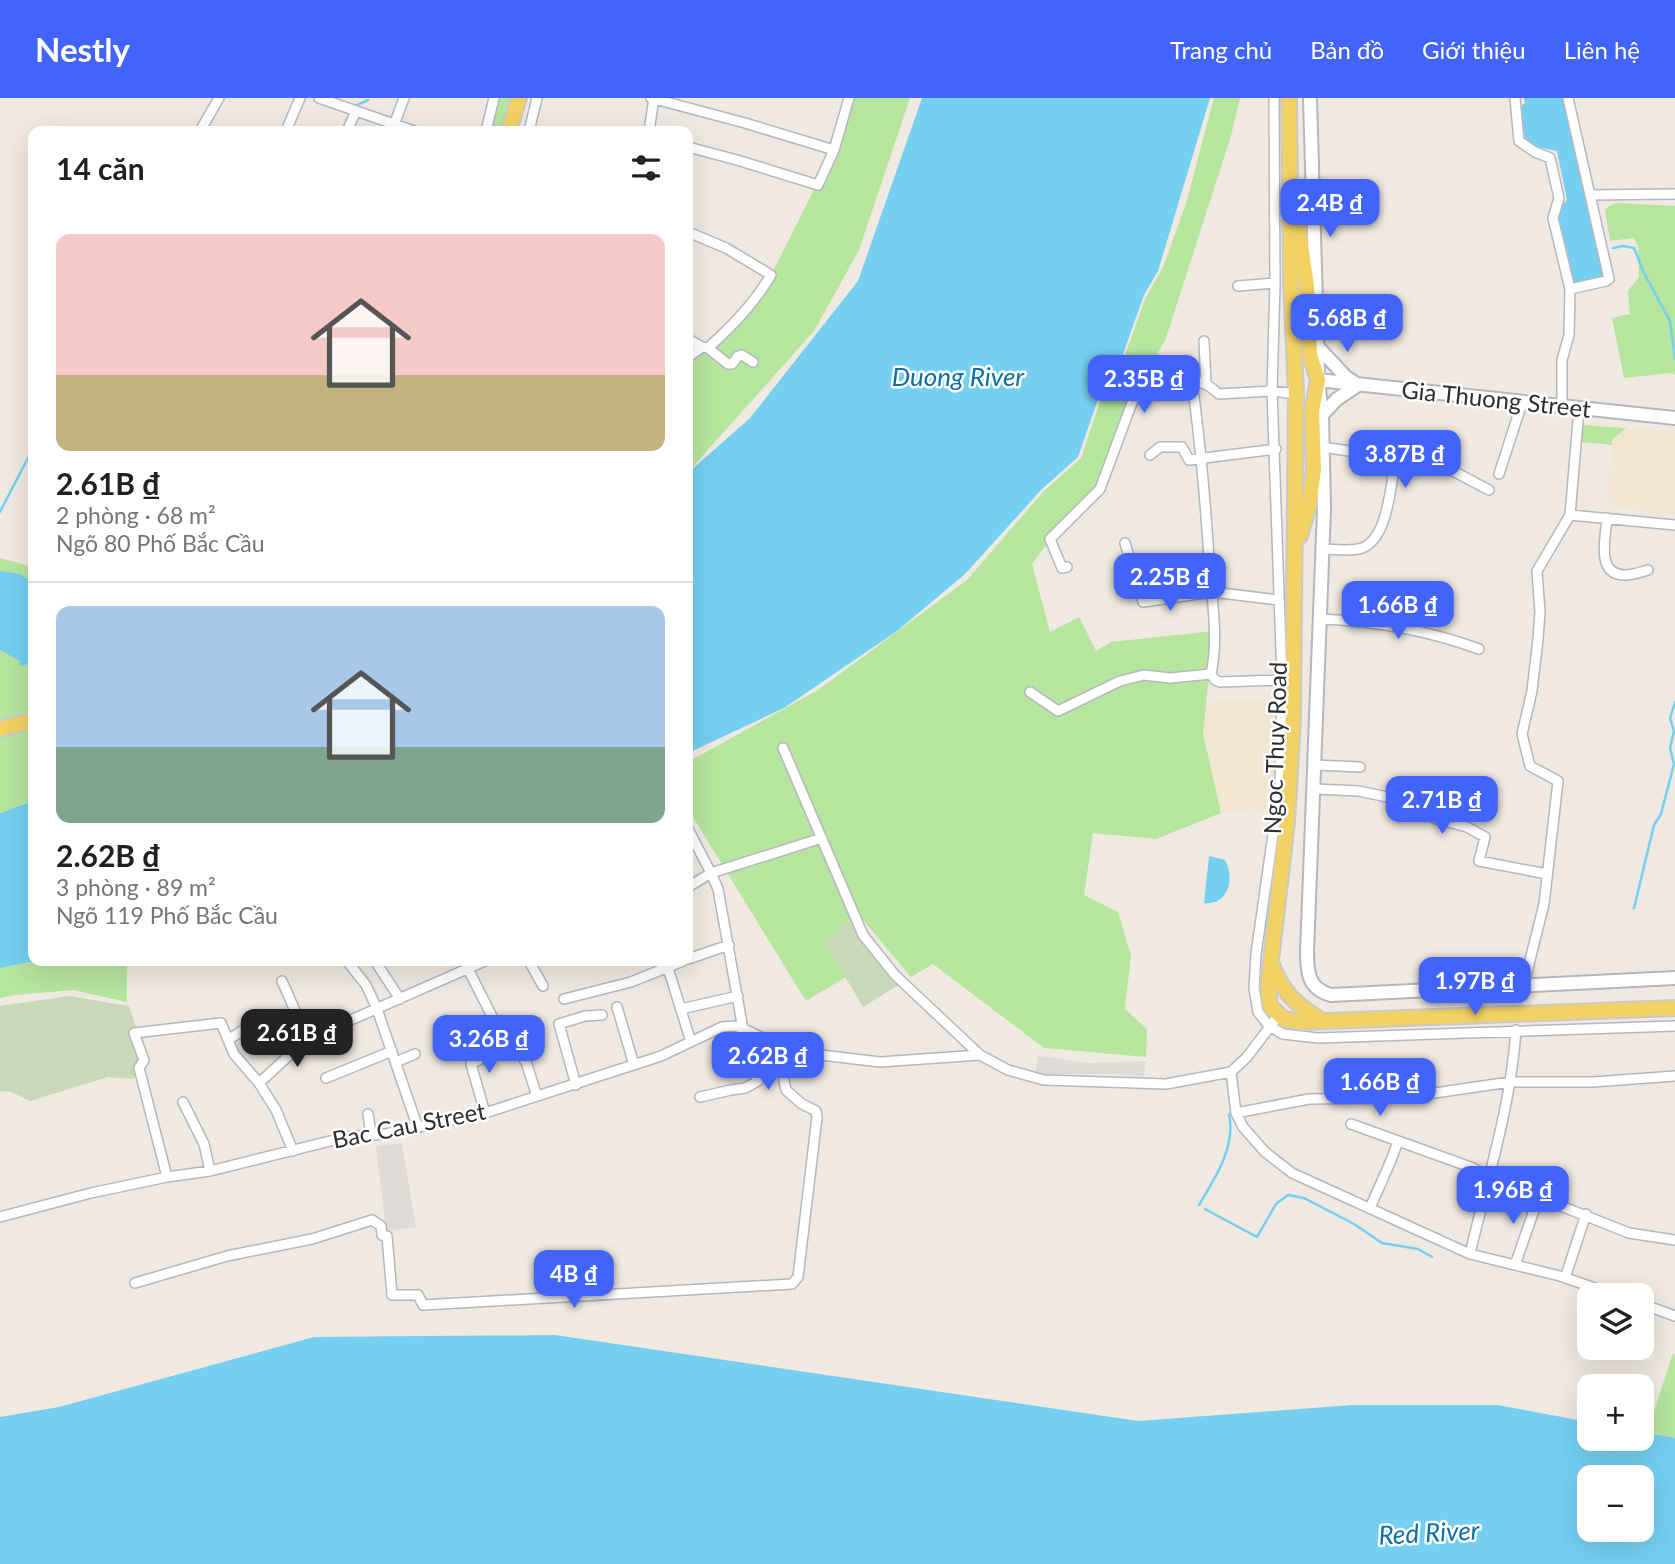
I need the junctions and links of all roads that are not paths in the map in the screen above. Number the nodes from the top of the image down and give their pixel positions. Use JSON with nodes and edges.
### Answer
{"nodes":[{"id":1,"x":219,"y":98,"type":"edge"},
{"id":2,"x":300,"y":98,"type":"edge"},
{"id":3,"x":319,"y":98,"type":"edge"},
{"id":4,"x":404,"y":98,"type":"edge"},
{"id":5,"x":495,"y":98,"type":"edge"},
{"id":6,"x":519,"y":98,"type":"edge"},
{"id":7,"x":537,"y":98,"type":"edge"},
{"id":8,"x":653,"y":98,"type":"edge"},
{"id":9,"x":849,"y":98,"type":"edge"},
{"id":10,"x":1274,"y":98,"type":"edge"},
{"id":11,"x":1289,"y":98,"type":"edge"},
{"id":12,"x":1310,"y":98,"type":"edge"},
{"id":13,"x":1515,"y":98,"type":"edge"},
{"id":14,"x":1568,"y":98,"type":"edge"},
{"id":15,"x":343,"y":102,"type":"edge"},
{"id":16,"x":356,"y":111,"type":"junction"},
{"id":17,"x":394,"y":125,"type":"junction"},
{"id":18,"x":203,"y":126,"type":"edge"},
{"id":19,"x":288,"y":126,"type":"edge"},
{"id":20,"x":349,"y":126,"type":"edge"},
{"id":21,"x":397,"y":126,"type":"edge"},
{"id":22,"x":487,"y":126,"type":"edge"},
{"id":23,"x":511,"y":126,"type":"edge"},
{"id":24,"x":530,"y":126,"type":"edge"},
{"id":25,"x":650,"y":126,"type":"edge"},
{"id":26,"x":693,"y":149,"type":"edge"},
{"id":27,"x":834,"y":150,"type":"junction"},
{"id":28,"x":1292,"y":184,"type":"junction"},
{"id":29,"x":1675,"y":194,"type":"edge"},
{"id":30,"x":1590,"y":195,"type":"junction"},
{"id":31,"x":693,"y":234,"type":"edge"},
{"id":32,"x":1275,"y":283,"type":"junction"},
{"id":33,"x":1238,"y":286,"type":"dead end"},
{"id":34,"x":1570,"y":289,"type":"junction"},
{"id":35,"x":693,"y":341,"type":"edge"},
{"id":36,"x":1204,"y":341,"type":"dead end"},
{"id":37,"x":1317,"y":346,"type":"junction"},
{"id":38,"x":705,"y":347,"type":"junction"},
{"id":39,"x":693,"y":354,"type":"edge"},
{"id":40,"x":753,"y":362,"type":"dead end"},
{"id":41,"x":1318,"y":380,"type":"junction"},
{"id":42,"x":1192,"y":382,"type":"junction"},
{"id":43,"x":1206,"y":384,"type":"junction"},
{"id":44,"x":1358,"y":385,"type":"junction"},
{"id":45,"x":1272,"y":391,"type":"junction"},
{"id":46,"x":1296,"y":394,"type":"junction"},
{"id":47,"x":1522,"y":402,"type":"junction"},
{"id":48,"x":1562,"y":407,"type":"junction"},
{"id":49,"x":1579,"y":409,"type":"junction"},
{"id":50,"x":1322,"y":415,"type":"junction"},
{"id":51,"x":1675,"y":418,"type":"edge"},
{"id":52,"x":1322,"y":447,"type":"junction"},
{"id":53,"x":1276,"y":449,"type":"junction"},
{"id":54,"x":1150,"y":455,"type":"dead end"},
{"id":55,"x":1396,"y":456,"type":"junction"},
{"id":56,"x":1203,"y":458,"type":"junction"},
{"id":57,"x":1499,"y":474,"type":"dead end"},
{"id":58,"x":1489,"y":490,"type":"dead end"},
{"id":59,"x":1570,"y":515,"type":"junction"},
{"id":60,"x":1607,"y":518,"type":"junction"},
{"id":61,"x":1675,"y":525,"type":"edge"},
{"id":62,"x":1125,"y":542,"type":"dead end"},
{"id":63,"x":1295,"y":547,"type":"junction"},
{"id":64,"x":1323,"y":549,"type":"junction"},
{"id":65,"x":1067,"y":567,"type":"dead end"},
{"id":66,"x":1648,"y":570,"type":"dead end"},
{"id":67,"x":1212,"y":592,"type":"junction"},
{"id":68,"x":1279,"y":600,"type":"junction"},
{"id":69,"x":1320,"y":619,"type":"junction"},
{"id":70,"x":1479,"y":649,"type":"dead end"},
{"id":71,"x":1212,"y":674,"type":"junction"},
{"id":72,"x":1282,"y":680,"type":"junction"},
{"id":73,"x":1030,"y":692,"type":"dead end"},
{"id":74,"x":28,"y":721,"type":"edge"},
{"id":75,"x":0,"y":729,"type":"edge"},
{"id":76,"x":783,"y":748,"type":"dead end"},
{"id":77,"x":1316,"y":765,"type":"junction"},
{"id":78,"x":1360,"y":767,"type":"dead end"},
{"id":79,"x":1315,"y":789,"type":"junction"},
{"id":80,"x":822,"y":838,"type":"junction"},
{"id":81,"x":693,"y":839,"type":"edge"},
{"id":82,"x":711,"y":873,"type":"junction"},
{"id":83,"x":1548,"y":874,"type":"junction"},
{"id":84,"x":693,"y":884,"type":"edge"},
{"id":85,"x":729,"y":945,"type":"junction"},
{"id":86,"x":693,"y":957,"type":"edge"},
{"id":87,"x":1270,"y":962,"type":"junction"},
{"id":88,"x":351,"y":966,"type":"edge"},
{"id":89,"x":378,"y":966,"type":"edge"},
{"id":90,"x":464,"y":966,"type":"edge"},
{"id":91,"x":467,"y":966,"type":"edge"},
{"id":92,"x":532,"y":966,"type":"edge"},
{"id":93,"x":672,"y":966,"type":"edge"},
{"id":94,"x":668,"y":968,"type":"junction"},
{"id":95,"x":1675,"y":978,"type":"edge"},
{"id":96,"x":282,"y":981,"type":"dead end"},
{"id":97,"x":1526,"y":985,"type":"junction"},
{"id":98,"x":543,"y":986,"type":"dead end"},
{"id":99,"x":738,"y":996,"type":"junction"},
{"id":100,"x":401,"y":999,"type":"junction"},
{"id":101,"x":564,"y":999,"type":"dead end"},
{"id":102,"x":617,"y":1007,"type":"dead end"},
{"id":103,"x":1675,"y":1008,"type":"edge"},
{"id":104,"x":377,"y":1009,"type":"junction"},
{"id":105,"x":681,"y":1009,"type":"junction"},
{"id":106,"x":602,"y":1015,"type":"dead end"},
{"id":107,"x":1273,"y":1021,"type":"junction"},
{"id":108,"x":1322,"y":1021,"type":"junction"},
{"id":109,"x":1675,"y":1026,"type":"edge"},
{"id":110,"x":744,"y":1029,"type":"junction"},
{"id":111,"x":1516,"y":1030,"type":"junction"},
{"id":112,"x":294,"y":1037,"type":"junction"},
{"id":113,"x":307,"y":1038,"type":"junction"},
{"id":114,"x":228,"y":1040,"type":"junction"},
{"id":115,"x":691,"y":1042,"type":"junction"},
{"id":116,"x":510,"y":1044,"type":"junction"},
{"id":117,"x":776,"y":1044,"type":"junction"},
{"id":118,"x":392,"y":1051,"type":"junction"},
{"id":119,"x":415,"y":1054,"type":"dead end"},
{"id":120,"x":980,"y":1055,"type":"junction"},
{"id":121,"x":396,"y":1062,"type":"junction"},
{"id":122,"x":634,"y":1065,"type":"junction"},
{"id":123,"x":1231,"y":1072,"type":"junction"},
{"id":124,"x":1675,"y":1076,"type":"edge"},
{"id":125,"x":326,"y":1078,"type":"dead end"},
{"id":126,"x":1510,"y":1082,"type":"junction"},
{"id":127,"x":259,"y":1083,"type":"junction"},
{"id":128,"x":576,"y":1085,"type":"junction"},
{"id":129,"x":537,"y":1096,"type":"junction"},
{"id":130,"x":701,"y":1097,"type":"dead end"},
{"id":131,"x":183,"y":1102,"type":"dead end"},
{"id":132,"x":485,"y":1113,"type":"junction"},
{"id":133,"x":1236,"y":1113,"type":"junction"},
{"id":134,"x":368,"y":1114,"type":"dead end"},
{"id":135,"x":1351,"y":1124,"type":"dead end"},
{"id":136,"x":418,"y":1128,"type":"junction"},
{"id":137,"x":371,"y":1134,"type":"junction"},
{"id":138,"x":1398,"y":1141,"type":"junction"},
{"id":139,"x":293,"y":1151,"type":"junction"},
{"id":140,"x":210,"y":1171,"type":"junction"},
{"id":141,"x":167,"y":1177,"type":"junction"},
{"id":142,"x":1488,"y":1177,"type":"junction"},
{"id":143,"x":1539,"y":1196,"type":"junction"},
{"id":144,"x":1370,"y":1208,"type":"junction"},
{"id":145,"x":1586,"y":1214,"type":"junction"},
{"id":146,"x":0,"y":1217,"type":"edge"},
{"id":147,"x":1675,"y":1240,"type":"edge"},
{"id":148,"x":1470,"y":1254,"type":"junction"},
{"id":149,"x":1515,"y":1265,"type":"junction"},
{"id":150,"x":1564,"y":1278,"type":"junction"},
{"id":151,"x":135,"y":1283,"type":"dead end"},
{"id":152,"x":1579,"y":1283,"type":"edge"},
{"id":153,"x":1654,"y":1308,"type":"edge"},
{"id":154,"x":1675,"y":1316,"type":"edge"}],
"edges":[{"from":1,"to":18,"type":"street"},
{"from":2,"to":19,"type":"street"},
{"from":3,"to":15,"type":"street"},
{"from":4,"to":17,"type":"street"},
{"from":5,"to":22,"type":"street"},
{"from":6,"to":23,"type":"main road"},
{"from":7,"to":24,"type":"street"},
{"from":8,"to":25,"type":"street"},
{"from":8,"to":27,"type":"street"},
{"from":9,"to":27,"type":"street"},
{"from":10,"to":32,"type":"street","name":"Ngoc Thuy Road"},
{"from":11,"to":28,"type":"main road","name":"Ngoc Thuy Road"},
{"from":12,"to":37,"type":"street","name":"Ngoc Thuy Road"},
{"from":13,"to":34,"type":"street"},
{"from":14,"to":30,"type":"street"},
{"from":15,"to":16,"type":"street"},
{"from":16,"to":17,"type":"street"},
{"from":16,"to":20,"type":"street"},
{"from":17,"to":21,"type":"street"},
{"from":26,"to":27,"type":"street"},
{"from":28,"to":41,"type":"main road"},
{"from":28,"to":46,"type":"main road","name":"Ngoc Thuy Road"},
{"from":29,"to":30,"type":"street"},
{"from":30,"to":34,"type":"street"},
{"from":31,"to":38,"type":"street"},
{"from":32,"to":33,"type":"street"},
{"from":32,"to":45,"type":"street","name":"Ngoc Thuy Road"},
{"from":34,"to":48,"type":"street"},
{"from":35,"to":38,"type":"street"},
{"from":36,"to":43,"type":"street"},
{"from":37,"to":41,"type":"street","name":"Ngoc Thuy Road"},
{"from":37,"to":44,"type":"street"},
{"from":38,"to":39,"type":"street"},
{"from":38,"to":40,"type":"street"},
{"from":41,"to":44,"type":"street","name":"Gia Thuong Street"},
{"from":41,"to":50,"type":"street","name":"Ngoc Thuy Road"},
{"from":41,"to":63,"type":"main road"},
{"from":42,"to":43,"type":"street"},
{"from":42,"to":56,"type":"street"},
{"from":42,"to":65,"type":"street"},
{"from":43,"to":45,"type":"street"},
{"from":44,"to":47,"type":"street","name":"Gia Thuong Street"},
{"from":44,"to":50,"type":"street"},
{"from":45,"to":46,"type":"street"},
{"from":45,"to":53,"type":"street","name":"Ngoc Thuy Road"},
{"from":46,"to":63,"type":"main road","name":"Ngoc Thuy Road"},
{"from":47,"to":48,"type":"street","name":"Gia Thuong Street"},
{"from":47,"to":57,"type":"street"},
{"from":48,"to":49,"type":"street","name":"Gia Thuong Street"},
{"from":49,"to":51,"type":"street","name":"Gia Thuong Street"},
{"from":49,"to":59,"type":"street"},
{"from":50,"to":52,"type":"street","name":"Ngoc Thuy Road"},
{"from":52,"to":55,"type":"street"},
{"from":52,"to":64,"type":"street","name":"Ngoc Thuy Road"},
{"from":53,"to":56,"type":"street"},
{"from":53,"to":68,"type":"street","name":"Ngoc Thuy Road"},
{"from":54,"to":56,"type":"street"},
{"from":55,"to":58,"type":"street"},
{"from":55,"to":64,"type":"street"},
{"from":56,"to":67,"type":"street"},
{"from":59,"to":60,"type":"street"},
{"from":59,"to":83,"type":"street"},
{"from":60,"to":61,"type":"street"},
{"from":60,"to":66,"type":"street"},
{"from":62,"to":67,"type":"street"},
{"from":63,"to":87,"type":"main road","name":"Ngoc Thuy Road"},
{"from":64,"to":69,"type":"street","name":"Ngoc Thuy Road"},
{"from":67,"to":68,"type":"street"},
{"from":67,"to":71,"type":"street"},
{"from":68,"to":72,"type":"street","name":"Ngoc Thuy Road"},
{"from":69,"to":70,"type":"street"},
{"from":69,"to":77,"type":"street","name":"Ngoc Thuy Road"},
{"from":71,"to":72,"type":"street"},
{"from":71,"to":73,"type":"street"},
{"from":72,"to":107,"type":"street","name":"Ngoc Thuy Road"},
{"from":74,"to":75,"type":"main road"},
{"from":76,"to":80,"type":"street"},
{"from":77,"to":78,"type":"street"},
{"from":77,"to":79,"type":"street","name":"Ngoc Thuy Road"},
{"from":79,"to":83,"type":"street"},
{"from":79,"to":97,"type":"street","name":"Ngoc Thuy Road"},
{"from":80,"to":82,"type":"street"},
{"from":80,"to":120,"type":"street"},
{"from":81,"to":82,"type":"street"},
{"from":82,"to":84,"type":"street"},
{"from":82,"to":85,"type":"street"},
{"from":83,"to":97,"type":"street"},
{"from":85,"to":86,"type":"street"},
{"from":85,"to":99,"type":"street"},
{"from":87,"to":107,"type":"main road","name":"Ngoc Thuy Road"},
{"from":87,"to":108,"type":"main road"},
{"from":88,"to":104,"type":"street"},
{"from":89,"to":100,"type":"street"},
{"from":90,"to":100,"type":"street"},
{"from":91,"to":116,"type":"street"},
{"from":92,"to":98,"type":"street"},
{"from":93,"to":94,"type":"street"},
{"from":94,"to":101,"type":"street"},
{"from":94,"to":105,"type":"street"},
{"from":95,"to":97,"type":"street","name":"Ngoc Thuy Road"},
{"from":96,"to":113,"type":"street"},
{"from":99,"to":105,"type":"street"},
{"from":99,"to":110,"type":"street"},
{"from":100,"to":104,"type":"street"},
{"from":102,"to":122,"type":"street"},
{"from":103,"to":108,"type":"main road"},
{"from":104,"to":113,"type":"street"},
{"from":104,"to":118,"type":"street"},
{"from":105,"to":115,"type":"street"},
{"from":106,"to":128,"type":"street"},
{"from":107,"to":108,"type":"main road"},
{"from":107,"to":111,"type":"street"},
{"from":107,"to":123,"type":"street"},
{"from":109,"to":111,"type":"street"},
{"from":110,"to":115,"type":"street","name":"Bac Cau Street"},
{"from":110,"to":117,"type":"street"},
{"from":110,"to":130,"type":"street"},
{"from":111,"to":126,"type":"street"},
{"from":112,"to":113,"type":"street"},
{"from":112,"to":114,"type":"street"},
{"from":112,"to":127,"type":"street"},
{"from":114,"to":127,"type":"street"},
{"from":114,"to":141,"type":"street"},
{"from":115,"to":122,"type":"street","name":"Bac Cau Street"},
{"from":116,"to":129,"type":"street"},
{"from":116,"to":132,"type":"street"},
{"from":117,"to":120,"type":"street"},
{"from":117,"to":151,"type":"street"},
{"from":118,"to":121,"type":"street"},
{"from":118,"to":125,"type":"street"},
{"from":119,"to":121,"type":"street"},
{"from":120,"to":123,"type":"street"},
{"from":121,"to":136,"type":"street"},
{"from":122,"to":128,"type":"street","name":"Bac Cau Street"},
{"from":123,"to":133,"type":"street"},
{"from":124,"to":126,"type":"street"},
{"from":126,"to":133,"type":"street"},
{"from":126,"to":142,"type":"street"},
{"from":127,"to":139,"type":"street"},
{"from":128,"to":129,"type":"street","name":"Bac Cau Street"},
{"from":129,"to":132,"type":"street","name":"Bac Cau Street"},
{"from":131,"to":140,"type":"street"},
{"from":132,"to":136,"type":"street","name":"Bac Cau Street"},
{"from":133,"to":144,"type":"street"},
{"from":134,"to":137,"type":"street"},
{"from":135,"to":138,"type":"street"},
{"from":136,"to":137,"type":"street","name":"Bac Cau Street"},
{"from":137,"to":139,"type":"street","name":"Bac Cau Street"},
{"from":138,"to":142,"type":"street"},
{"from":138,"to":144,"type":"street"},
{"from":139,"to":140,"type":"street","name":"Bac Cau Street"},
{"from":140,"to":141,"type":"street","name":"Bac Cau Street"},
{"from":141,"to":146,"type":"street","name":"Bac Cau Street"},
{"from":142,"to":143,"type":"street"},
{"from":142,"to":148,"type":"street"},
{"from":143,"to":145,"type":"street"},
{"from":143,"to":149,"type":"street"},
{"from":144,"to":148,"type":"street"},
{"from":145,"to":147,"type":"street"},
{"from":145,"to":150,"type":"street"},
{"from":148,"to":149,"type":"street"},
{"from":149,"to":150,"type":"street"},
{"from":150,"to":152,"type":"street"},
{"from":153,"to":154,"type":"street"}]}
